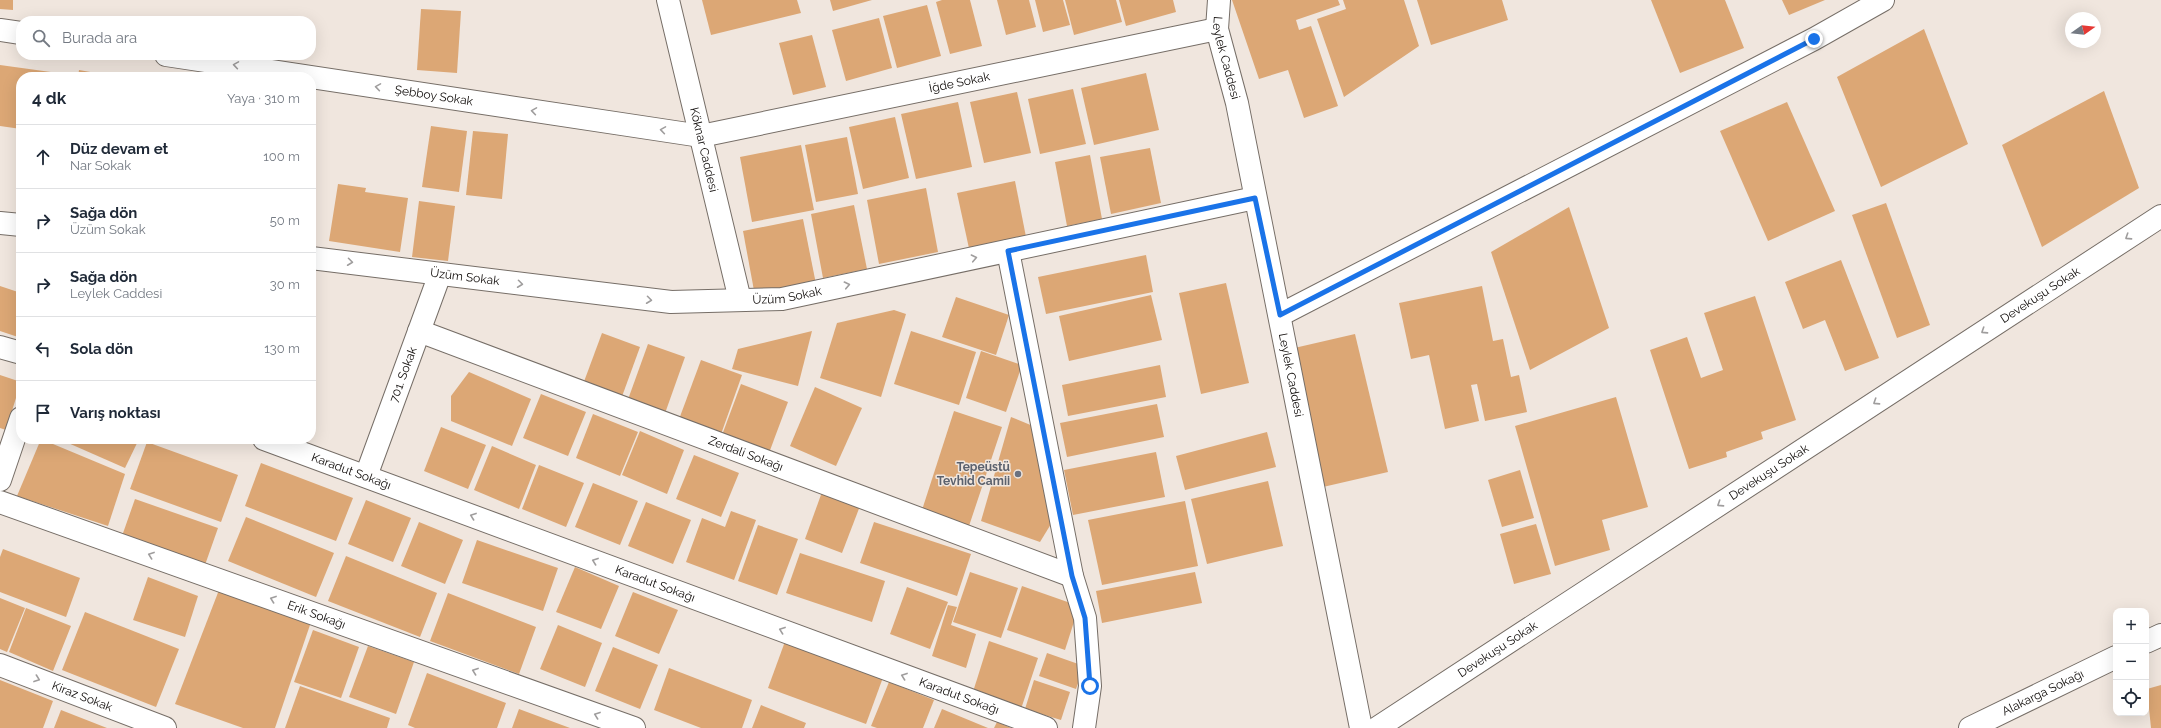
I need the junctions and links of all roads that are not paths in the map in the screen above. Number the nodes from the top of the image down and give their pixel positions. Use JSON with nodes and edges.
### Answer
{"nodes":[{"id":1,"x":668,"y":0,"type":"edge"},
{"id":2,"x":1219,"y":0,"type":"edge"},
{"id":3,"x":1884,"y":0,"type":"edge"},
{"id":4,"x":1217,"y":29,"type":"junction"},
{"id":5,"x":0,"y":30,"type":"edge"},
{"id":6,"x":16,"y":32,"type":"edge"},
{"id":7,"x":199,"y":60,"type":"edge"},
{"id":8,"x":278,"y":72,"type":"edge"},
{"id":9,"x":316,"y":78,"type":"edge"},
{"id":10,"x":701,"y":136,"type":"junction"},
{"id":11,"x":1255,"y":198,"type":"junction"},
{"id":12,"x":2161,"y":216,"type":"edge"},
{"id":13,"x":0,"y":223,"type":"edge"},
{"id":14,"x":16,"y":225,"type":"edge"},
{"id":15,"x":1008,"y":251,"type":"junction"},
{"id":16,"x":316,"y":259,"type":"edge"},
{"id":17,"x":440,"y":274,"type":"junction"},
{"id":18,"x":740,"y":300,"type":"junction"},
{"id":19,"x":1280,"y":315,"type":"junction"},
{"id":20,"x":419,"y":331,"type":"junction"},
{"id":21,"x":0,"y":347,"type":"edge"},
{"id":22,"x":16,"y":352,"type":"edge"},
{"id":23,"x":16,"y":433,"type":"edge"},
{"id":24,"x":278,"y":444,"type":"edge"},
{"id":25,"x":366,"y":476,"type":"junction"},
{"id":26,"x":0,"y":480,"type":"edge"},
{"id":27,"x":0,"y":502,"type":"edge"},
{"id":28,"x":1072,"y":576,"type":"junction"},
{"id":29,"x":2161,"y":635,"type":"edge"},
{"id":30,"x":2149,"y":641,"type":"edge"},
{"id":31,"x":2113,"y":658,"type":"edge"},
{"id":32,"x":0,"y":665,"type":"edge"},
{"id":33,"x":165,"y":728,"type":"edge"},
{"id":34,"x":634,"y":728,"type":"edge"},
{"id":35,"x":1046,"y":728,"type":"edge"},
{"id":36,"x":1084,"y":728,"type":"edge"},
{"id":37,"x":1361,"y":728,"type":"edge"},
{"id":38,"x":1377,"y":728,"type":"edge"},
{"id":39,"x":1970,"y":728,"type":"edge"}],
"edges":[{"from":1,"to":10,"type":"street","name":"Köknar Caddesi"},
{"from":2,"to":4,"type":"street","name":"Leylek Caddesi"},
{"from":3,"to":19,"type":"street"},
{"from":4,"to":10,"type":"street","name":"İğde Sokak"},
{"from":4,"to":11,"type":"street","name":"Leylek Caddesi"},
{"from":5,"to":6,"type":"street"},
{"from":8,"to":7,"type":"street","name":"Şebboy Sokak","one_way":true},
{"from":10,"to":9,"type":"street","name":"Şebboy Sokak","one_way":true},
{"from":10,"to":18,"type":"street","name":"Köknar Caddesi"},
{"from":11,"to":15,"type":"street","name":"Üzüm Sokak"},
{"from":11,"to":19,"type":"street","name":"Leylek Caddesi"},
{"from":12,"to":38,"type":"street","name":"Devekuşu Sokak","one_way":true},
{"from":13,"to":14,"type":"street"},
{"from":18,"to":15,"type":"street","name":"Üzüm Sokak","one_way":true},
{"from":15,"to":28,"type":"street"},
{"from":16,"to":17,"type":"street","name":"Üzüm Sokak","one_way":true},
{"from":17,"to":18,"type":"street","name":"Üzüm Sokak","one_way":true},
{"from":17,"to":20,"type":"street","name":"701. Sokak"},
{"from":19,"to":37,"type":"street","name":"Leylek Caddesi"},
{"from":20,"to":25,"type":"street","name":"701. Sokak"},
{"from":20,"to":28,"type":"street","name":"Zerdali Sokağı"},
{"from":21,"to":22,"type":"street"},
{"from":23,"to":26,"type":"street"},
{"from":24,"to":25,"type":"street","name":"Karadut Sokağı"},
{"from":35,"to":25,"type":"street","name":"Karadut Sokağı","one_way":true},
{"from":34,"to":27,"type":"street","name":"Erik Sokağı","one_way":true},
{"from":28,"to":36,"type":"street"},
{"from":29,"to":30,"type":"street"},
{"from":31,"to":39,"type":"street","name":"Alakarga Sokağı"},
{"from":32,"to":33,"type":"street","name":"Kiraz Sokak","one_way":true}]}
